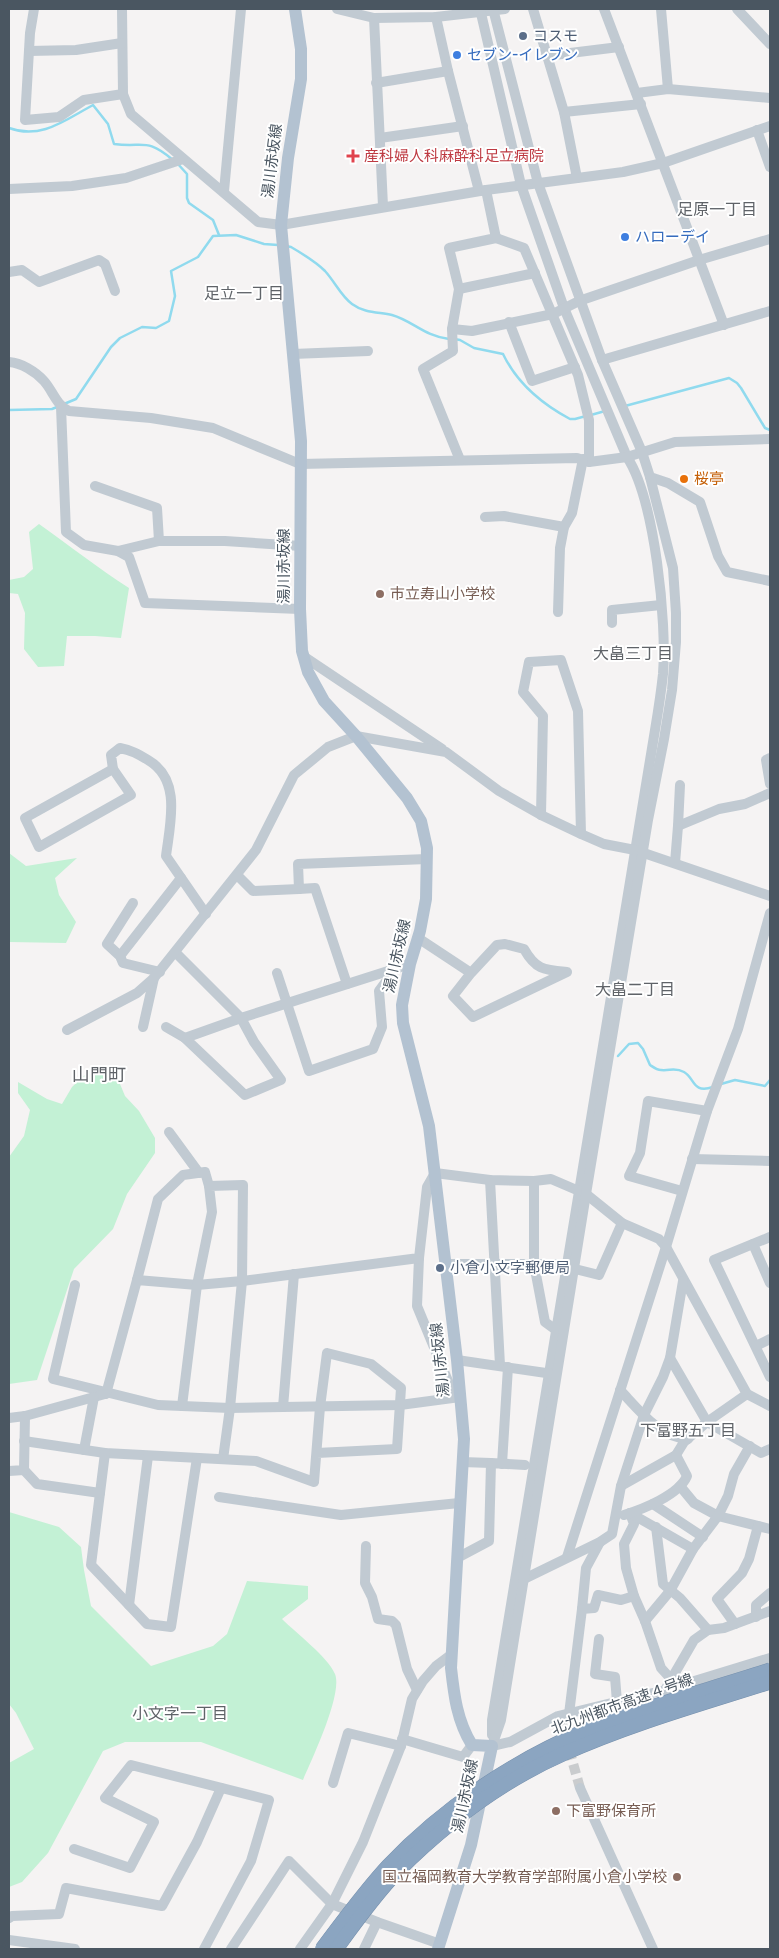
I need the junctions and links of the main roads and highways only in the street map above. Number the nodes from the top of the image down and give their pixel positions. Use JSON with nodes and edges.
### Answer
{"nodes":[{"id":1,"x":294,"y":9,"type":"edge"},
{"id":2,"x":770,"y":1670,"type":"edge"},
{"id":3,"x":770,"y":1682,"type":"edge"},
{"id":4,"x":439,"y":1947,"type":"edge"},
{"id":5,"x":322,"y":1949,"type":"edge"},
{"id":6,"x":336,"y":1949,"type":"edge"}],
"edges":[{"from":1,"to":4,"type":"main road","name":"湯川赤坂線"},
{"from":2,"to":5,"type":"highway","name":"北九州都市高速４号線","bridge":true},
{"from":3,"to":6,"type":"highway","name":"北九州都市高速４号線","bridge":true}]}
